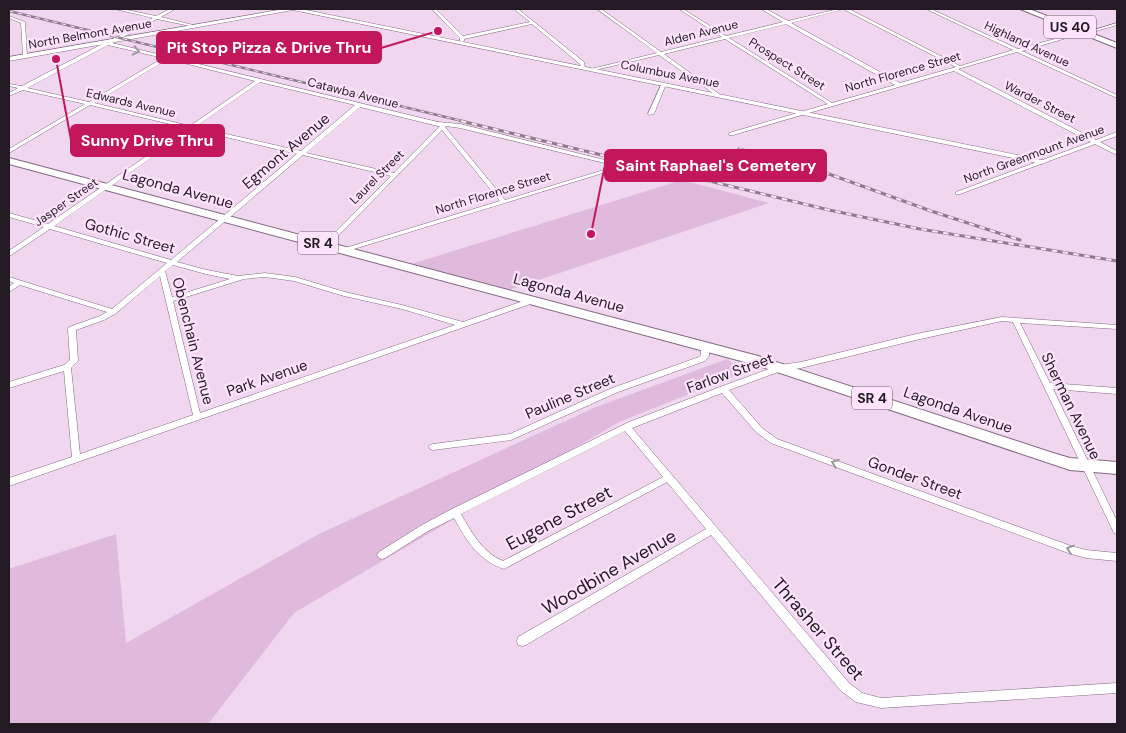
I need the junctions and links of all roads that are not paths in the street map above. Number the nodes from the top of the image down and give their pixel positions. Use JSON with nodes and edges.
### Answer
{"nodes":[{"id":1,"x":117,"y":9,"type":"edge"},
{"id":2,"x":174,"y":9,"type":"edge"},
{"id":3,"x":293,"y":9,"type":"edge"},
{"id":4,"x":434,"y":9,"type":"edge"},
{"id":5,"x":516,"y":9,"type":"edge"},
{"id":6,"x":599,"y":9,"type":"edge"},
{"id":7,"x":681,"y":9,"type":"edge"},
{"id":8,"x":763,"y":9,"type":"edge"},
{"id":9,"x":844,"y":9,"type":"edge"},
{"id":10,"x":928,"y":9,"type":"edge"},
{"id":11,"x":1023,"y":9,"type":"edge"},
{"id":12,"x":9,"y":17,"type":"edge"},
{"id":13,"x":156,"y":18,"type":"junction"},
{"id":14,"x":787,"y":22,"type":"junction"},
{"id":15,"x":532,"y":23,"type":"junction"},
{"id":16,"x":1117,"y":24,"type":"edge"},
{"id":17,"x":196,"y":26,"type":"junction"},
{"id":18,"x":1084,"y":32,"type":"junction"},
{"id":19,"x":726,"y":37,"type":"junction"},
{"id":20,"x":461,"y":40,"type":"junction"},
{"id":21,"x":106,"y":43,"type":"junction"},
{"id":22,"x":1117,"y":46,"type":"edge"},
{"id":23,"x":1017,"y":50,"type":"junction"},
{"id":24,"x":660,"y":53,"type":"junction"},
{"id":25,"x":25,"y":56,"type":"junction"},
{"id":26,"x":167,"y":58,"type":"junction"},
{"id":27,"x":9,"y":59,"type":"edge"},
{"id":28,"x":582,"y":68,"type":"junction"},
{"id":29,"x":957,"y":68,"type":"junction"},
{"id":30,"x":593,"y":70,"type":"junction"},
{"id":31,"x":258,"y":81,"type":"junction"},
{"id":32,"x":9,"y":84,"type":"edge"},
{"id":33,"x":664,"y":84,"type":"junction"},
{"id":34,"x":898,"y":85,"type":"junction"},
{"id":35,"x":23,"y":88,"type":"junction"},
{"id":36,"x":717,"y":94,"type":"junction"},
{"id":37,"x":9,"y":95,"type":"edge"},
{"id":38,"x":1117,"y":97,"type":"edge"},
{"id":39,"x":90,"y":104,"type":"junction"},
{"id":40,"x":359,"y":105,"type":"junction"},
{"id":41,"x":832,"y":105,"type":"junction"},
{"id":42,"x":804,"y":113,"type":"junction"},
{"id":43,"x":651,"y":114,"type":"dead end"},
{"id":44,"x":443,"y":126,"type":"junction"},
{"id":45,"x":192,"y":127,"type":"junction"},
{"id":46,"x":731,"y":134,"type":"dead end"},
{"id":47,"x":1117,"y":134,"type":"edge"},
{"id":48,"x":1096,"y":142,"type":"junction"},
{"id":49,"x":9,"y":152,"type":"edge"},
{"id":50,"x":302,"y":153,"type":"junction"},
{"id":51,"x":1117,"y":153,"type":"edge"},
{"id":52,"x":597,"y":160,"type":"joint"},
{"id":53,"x":9,"y":161,"type":"edge"},
{"id":54,"x":1042,"y":162,"type":"junction"},
{"id":55,"x":396,"y":175,"type":"junction"},
{"id":56,"x":106,"y":187,"type":"junction"},
{"id":57,"x":958,"y":194,"type":"dead end"},
{"id":58,"x":504,"y":202,"type":"junction"},
{"id":59,"x":9,"y":215,"type":"edge"},
{"id":60,"x":225,"y":218,"type":"junction"},
{"id":61,"x":48,"y":227,"type":"junction"},
{"id":62,"x":326,"y":245,"type":"junction"},
{"id":63,"x":344,"y":250,"type":"junction"},
{"id":64,"x":9,"y":254,"type":"edge"},
{"id":65,"x":173,"y":262,"type":"junction"},
{"id":66,"x":162,"y":271,"type":"junction"},
{"id":67,"x":244,"y":277,"type":"junction"},
{"id":68,"x":9,"y":279,"type":"edge"},
{"id":69,"x":20,"y":282,"type":"junction"},
{"id":70,"x":9,"y":290,"type":"edge"},
{"id":71,"x":169,"y":300,"type":"junction"},
{"id":72,"x":534,"y":300,"type":"junction"},
{"id":73,"x":113,"y":312,"type":"junction"},
{"id":74,"x":1015,"y":320,"type":"junction"},
{"id":75,"x":464,"y":325,"type":"junction"},
{"id":76,"x":1117,"y":327,"type":"edge"},
{"id":77,"x":705,"y":347,"type":"junction"},
{"id":78,"x":67,"y":367,"type":"junction"},
{"id":79,"x":780,"y":368,"type":"junction"},
{"id":80,"x":9,"y":385,"type":"edge"},
{"id":81,"x":1047,"y":386,"type":"junction"},
{"id":82,"x":723,"y":389,"type":"junction"},
{"id":83,"x":1117,"y":391,"type":"edge"},
{"id":84,"x":198,"y":416,"type":"junction"},
{"id":85,"x":626,"y":427,"type":"junction"},
{"id":86,"x":434,"y":447,"type":"dead end"},
{"id":87,"x":76,"y":458,"type":"junction"},
{"id":88,"x":1085,"y":466,"type":"junction"},
{"id":89,"x":1117,"y":468,"type":"edge"},
{"id":90,"x":668,"y":478,"type":"junction"},
{"id":91,"x":9,"y":482,"type":"edge"},
{"id":92,"x":455,"y":512,"type":"junction"},
{"id":93,"x":712,"y":530,"type":"junction"},
{"id":94,"x":1117,"y":530,"type":"edge"},
{"id":95,"x":382,"y":555,"type":"dead end"},
{"id":96,"x":1117,"y":557,"type":"edge"},
{"id":97,"x":522,"y":641,"type":"dead end"},
{"id":98,"x":1117,"y":688,"type":"edge"}],
"edges":[{"from":1,"to":13,"type":"street"},
{"from":2,"to":13,"type":"street"},
{"from":3,"to":17,"type":"street","name":"North Belmont Avenue"},
{"from":3,"to":20,"type":"street","name":"Columbus Avenue"},
{"from":4,"to":20,"type":"street"},
{"from":5,"to":15,"type":"street"},
{"from":6,"to":24,"type":"street"},
{"from":7,"to":19,"type":"street","name":"Prospect Street"},
{"from":8,"to":14,"type":"street"},
{"from":9,"to":14,"type":"street","name":"Alden Avenue"},
{"from":9,"to":29,"type":"street","name":"Warder Street"},
{"from":10,"to":23,"type":"street","name":"Highland Avenue"},
{"from":11,"to":18,"type":"main road","number":"US 40"},
{"from":12,"to":25,"type":"street"},
{"from":13,"to":17,"type":"street"},
{"from":13,"to":21,"type":"street"},
{"from":14,"to":19,"type":"street","name":"Alden Avenue"},
{"from":14,"to":34,"type":"street"},
{"from":15,"to":20,"type":"street"},
{"from":15,"to":28,"type":"street"},
{"from":16,"to":18,"type":"street","name":"North Florence Street"},
{"from":17,"to":21,"type":"street","name":"North Belmont Avenue"},
{"from":18,"to":22,"type":"main road","number":"US 40"},
{"from":18,"to":23,"type":"street","name":"North Florence Street"},
{"from":19,"to":24,"type":"street","name":"Alden Avenue"},
{"from":19,"to":41,"type":"street","name":"Prospect Street"},
{"from":20,"to":28,"type":"street","name":"Columbus Avenue"},
{"from":21,"to":25,"type":"street","name":"North Belmont Avenue"},
{"from":21,"to":26,"type":"street","name":"Catawba Avenue","one_way":true},
{"from":21,"to":35,"type":"street"},
{"from":23,"to":29,"type":"street","name":"North Florence Street"},
{"from":23,"to":38,"type":"street","name":"Highland Avenue"},
{"from":24,"to":30,"type":"street","name":"Alden Avenue"},
{"from":24,"to":36,"type":"street"},
{"from":25,"to":27,"type":"street","name":"North Belmont Avenue"},
{"from":26,"to":31,"type":"street","name":"Catawba Avenue"},
{"from":26,"to":39,"type":"street"},
{"from":28,"to":30,"type":"street","name":"Columbus Avenue"},
{"from":29,"to":34,"type":"street","name":"North Florence Street"},
{"from":29,"to":48,"type":"street","name":"Warder Street"},
{"from":30,"to":33,"type":"street","name":"Columbus Avenue"},
{"from":31,"to":40,"type":"street","name":"Catawba Avenue"},
{"from":31,"to":45,"type":"street","name":"Jasper Street"},
{"from":32,"to":35,"type":"street","name":"Edwards Avenue"},
{"from":33,"to":36,"type":"street","name":"Columbus Avenue"},
{"from":33,"to":43,"type":"street"},
{"from":34,"to":41,"type":"street","name":"North Florence Street"},
{"from":35,"to":37,"type":"street"},
{"from":35,"to":39,"type":"street","name":"Edwards Avenue"},
{"from":36,"to":42,"type":"street","name":"Columbus Avenue"},
{"from":39,"to":45,"type":"street","name":"Edwards Avenue"},
{"from":39,"to":49,"type":"street"},
{"from":40,"to":44,"type":"street","name":"Catawba Avenue"},
{"from":40,"to":50,"type":"street","name":"Egmont Avenue"},
{"from":41,"to":42,"type":"street","name":"North Florence Street"},
{"from":42,"to":46,"type":"street","name":"North Florence Street"},
{"from":42,"to":54,"type":"street","name":"Columbus Avenue"},
{"from":44,"to":52,"type":"street","name":"Catawba Avenue"},
{"from":44,"to":55,"type":"street","name":"Laurel Street"},
{"from":44,"to":58,"type":"street"},
{"from":45,"to":50,"type":"street","name":"Edwards Avenue"},
{"from":45,"to":56,"type":"street","name":"Jasper Street"},
{"from":47,"to":48,"type":"street","name":"North Greenmount Avenue"},
{"from":48,"to":51,"type":"street","name":"Warder Street"},
{"from":48,"to":54,"type":"street","name":"North Greenmount Avenue"},
{"from":50,"to":55,"type":"street","name":"Edwards Avenue"},
{"from":50,"to":60,"type":"street","name":"Egmont Avenue"},
{"from":52,"to":58,"type":"street","name":"North Florence Street"},
{"from":53,"to":56,"type":"main road","name":"Lagonda Avenue","number":"SR 4"},
{"from":54,"to":57,"type":"street","name":"North Greenmount Avenue"},
{"from":55,"to":62,"type":"street","name":"Laurel Street"},
{"from":56,"to":60,"type":"main road","name":"Lagonda Avenue","number":"SR 4"},
{"from":56,"to":61,"type":"street","name":"Jasper Street"},
{"from":58,"to":63,"type":"street","name":"North Florence Street"},
{"from":59,"to":61,"type":"street","name":"Gothic Street"},
{"from":60,"to":62,"type":"main road","name":"Lagonda Avenue","number":"SR 4"},
{"from":60,"to":65,"type":"street","name":"Egmont Avenue"},
{"from":61,"to":64,"type":"street","name":"Jasper Street"},
{"from":61,"to":65,"type":"street","name":"Gothic Street"},
{"from":62,"to":63,"type":"main road","name":"Lagonda Avenue","number":"SR 4"},
{"from":63,"to":72,"type":"main road","name":"Lagonda Avenue","number":"SR 4"},
{"from":65,"to":66,"type":"street","name":"Egmont Avenue"},
{"from":65,"to":67,"type":"street","name":"Gothic Street"},
{"from":66,"to":71,"type":"street","name":"Obenchain Avenue"},
{"from":66,"to":73,"type":"street","name":"Egmont Avenue"},
{"from":67,"to":71,"type":"street","name":"Gothic Street"},
{"from":67,"to":75,"type":"street","name":"Gothic Street"},
{"from":68,"to":69,"type":"street"},
{"from":69,"to":70,"type":"street"},
{"from":69,"to":73,"type":"street"},
{"from":71,"to":84,"type":"street","name":"Obenchain Avenue"},
{"from":72,"to":75,"type":"street","name":"Park Avenue"},
{"from":72,"to":77,"type":"main road","name":"Lagonda Avenue","number":"SR 4"},
{"from":73,"to":78,"type":"street","name":"Egmont Avenue"},
{"from":74,"to":76,"type":"street","name":"Farlow Street"},
{"from":74,"to":79,"type":"street","name":"Farlow Street"},
{"from":74,"to":81,"type":"street","name":"Sherman Avenue"},
{"from":75,"to":84,"type":"street","name":"Park Avenue"},
{"from":77,"to":79,"type":"main road","name":"Lagonda Avenue","number":"SR 4"},
{"from":77,"to":86,"type":"street","name":"Pauline Street"},
{"from":78,"to":80,"type":"street"},
{"from":78,"to":87,"type":"street"},
{"from":79,"to":82,"type":"street","name":"Farlow Street"},
{"from":79,"to":88,"type":"main road","name":"Lagonda Avenue","number":"SR 4"},
{"from":81,"to":83,"type":"street"},
{"from":81,"to":88,"type":"street","name":"Sherman Avenue"},
{"from":82,"to":85,"type":"street","name":"Farlow Street"},
{"from":96,"to":82,"type":"street","name":"Gonder Street","one_way":true},
{"from":84,"to":87,"type":"street","name":"Park Avenue"},
{"from":85,"to":90,"type":"street","name":"Thrasher Street"},
{"from":85,"to":92,"type":"street","name":"Farlow Street"},
{"from":87,"to":91,"type":"street","name":"Park Avenue"},
{"from":88,"to":89,"type":"main road","name":"Lagonda Avenue","number":"SR 4"},
{"from":88,"to":94,"type":"street","name":"Sherman Avenue"},
{"from":90,"to":92,"type":"street","name":"Eugene Street"},
{"from":90,"to":93,"type":"street","name":"Thrasher Street"},
{"from":92,"to":95,"type":"street","name":"Farlow Street"},
{"from":93,"to":97,"type":"street","name":"Woodbine Avenue"},
{"from":93,"to":98,"type":"street","name":"Thrasher Street"}]}
